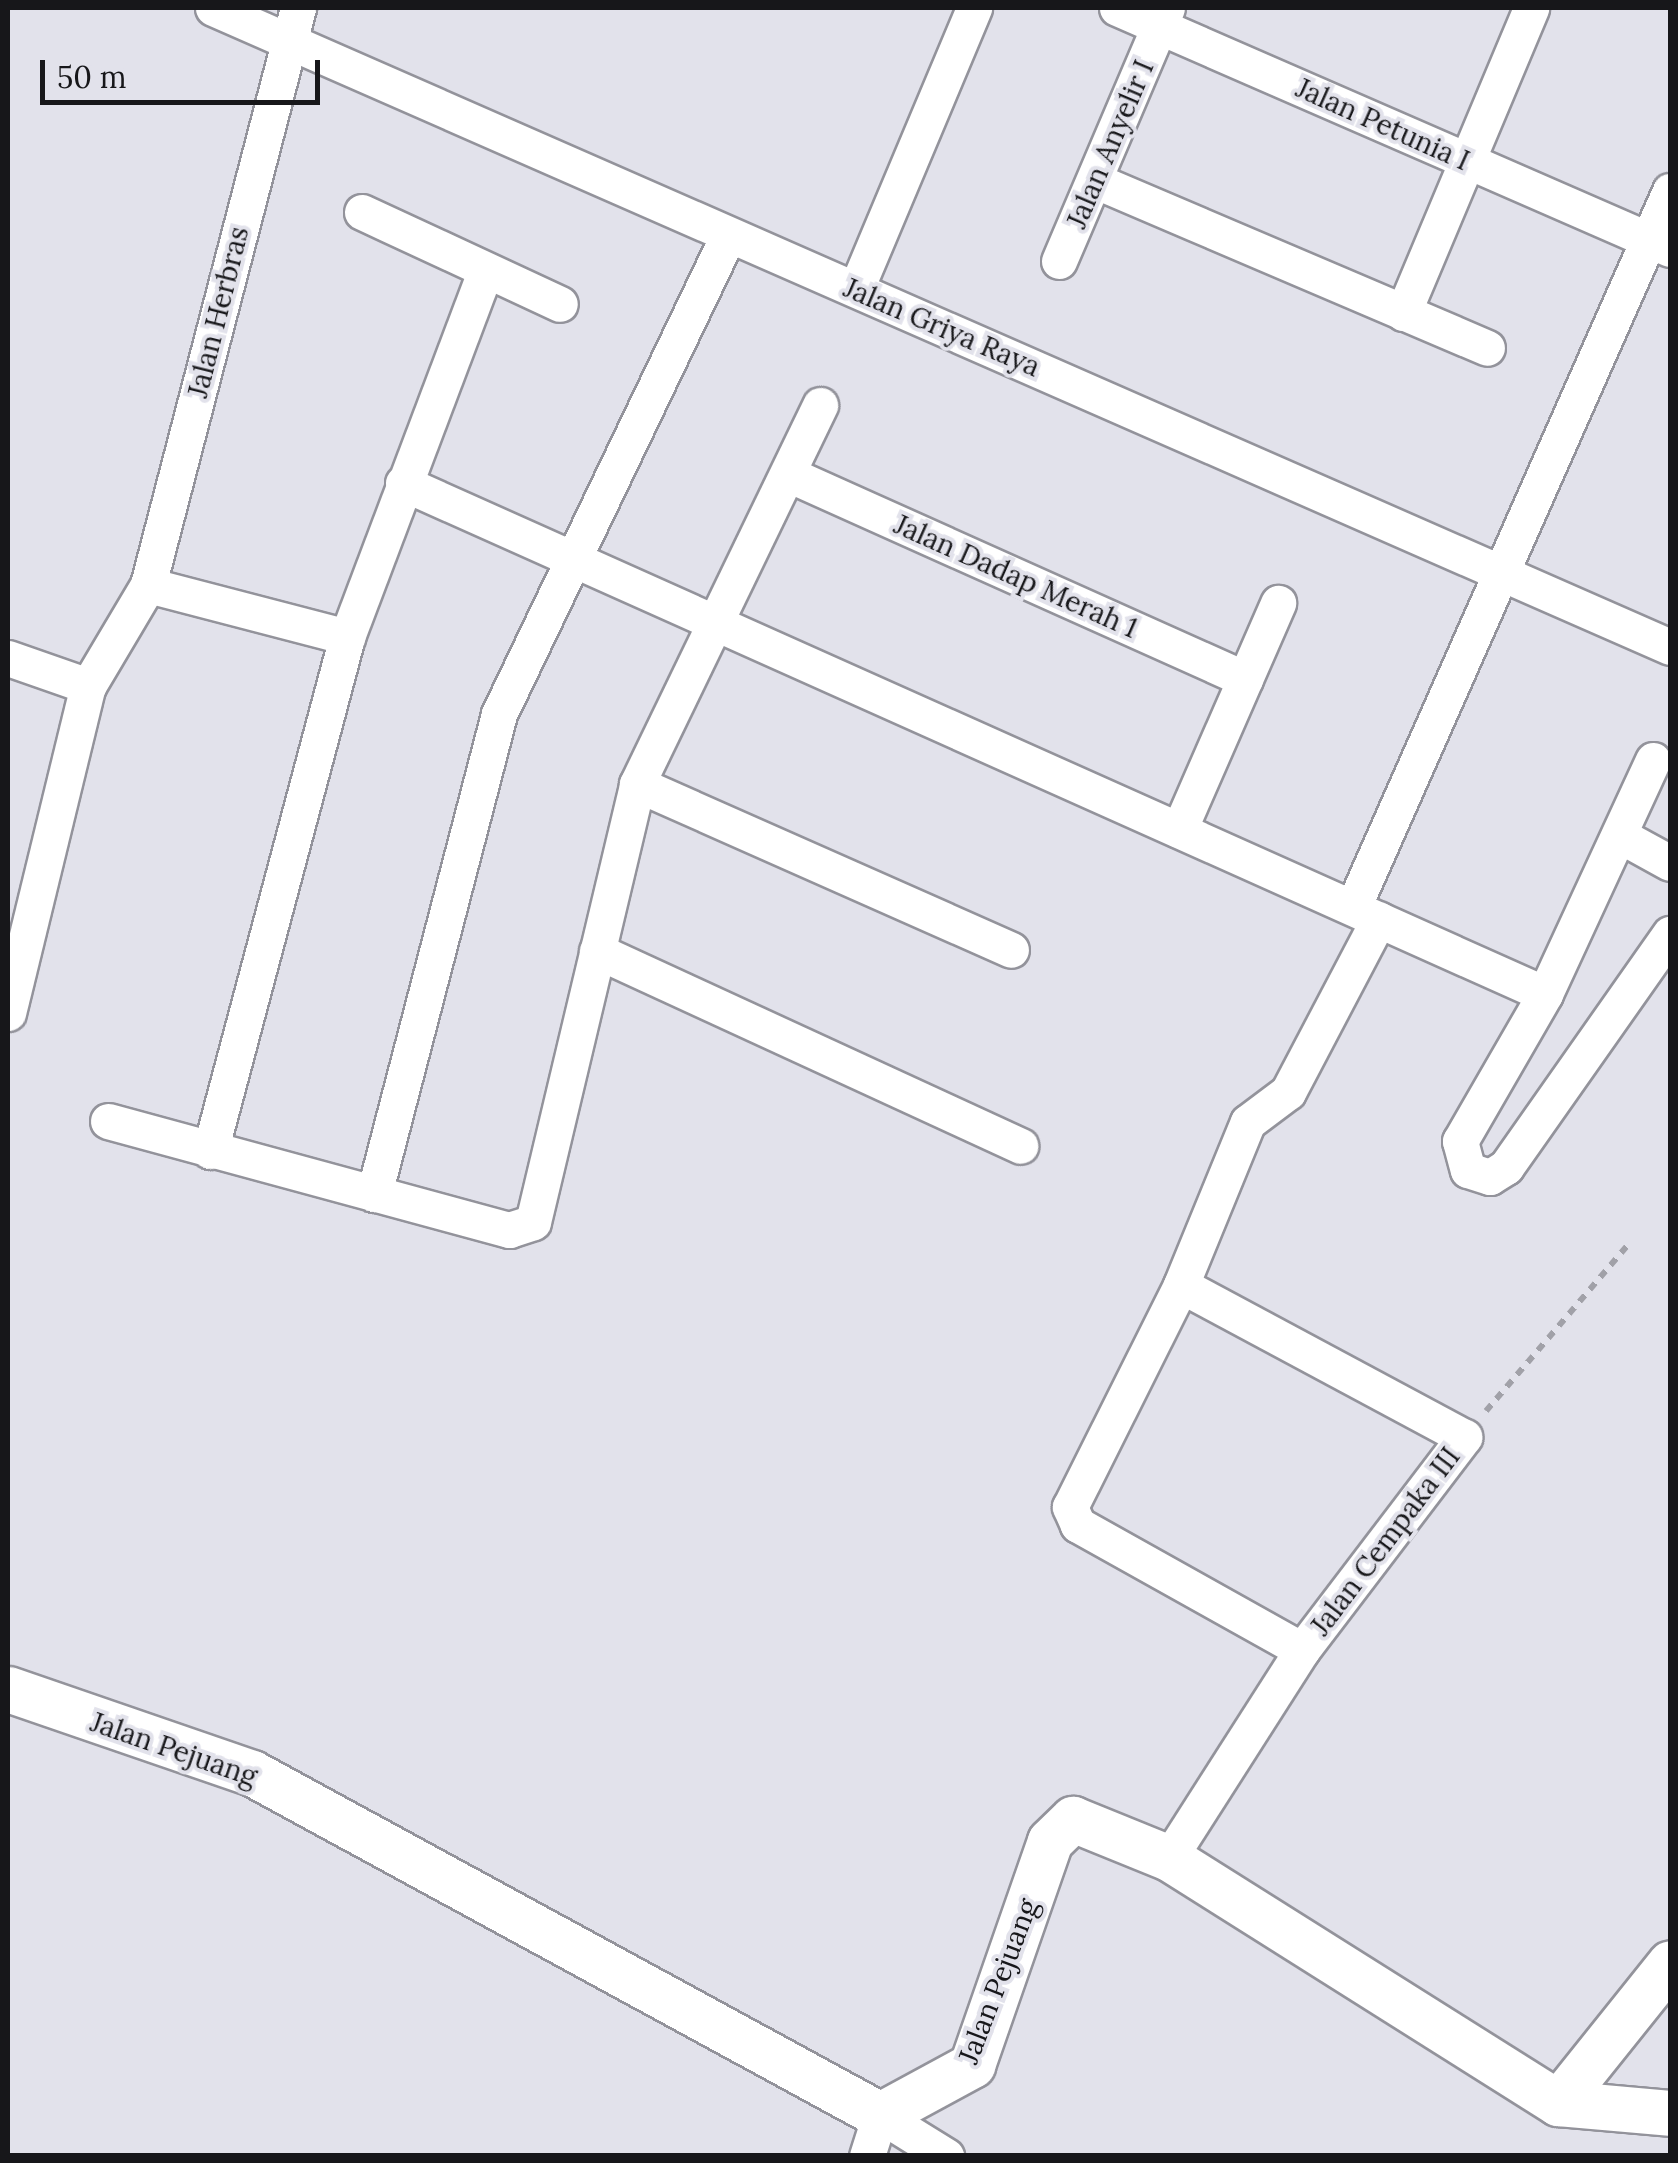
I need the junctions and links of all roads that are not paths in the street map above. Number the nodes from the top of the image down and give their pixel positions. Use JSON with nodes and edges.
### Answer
{"nodes":[{"id":1,"x":213,"y":8,"type":"edge"},
{"id":2,"x":974,"y":8,"type":"edge"},
{"id":3,"x":1117,"y":8,"type":"edge"},
{"id":4,"x":1531,"y":8,"type":"edge"},
{"id":5,"x":1163,"y":17,"type":"edge"},
{"id":6,"x":293,"y":23,"type":"edge"},
{"id":7,"x":1468,"y":162,"type":"junction"},
{"id":8,"x":1096,"y":181,"type":"junction"},
{"id":9,"x":1670,"y":191,"type":"edge"},
{"id":10,"x":362,"y":212,"type":"dead end"},
{"id":11,"x":726,"y":240,"type":"junction"},
{"id":12,"x":1660,"y":245,"type":"edge"},
{"id":13,"x":1059,"y":261,"type":"dead end"},
{"id":14,"x":485,"y":272,"type":"junction"},
{"id":15,"x":856,"y":290,"type":"junction"},
{"id":16,"x":560,"y":304,"type":"dead end"},
{"id":17,"x":1403,"y":313,"type":"junction"},
{"id":18,"x":1486,"y":348,"type":"dead end"},
{"id":19,"x":820,"y":405,"type":"dead end"},
{"id":20,"x":788,"y":474,"type":"junction"},
{"id":21,"x":403,"y":483,"type":"junction"},
{"id":22,"x":566,"y":561,"type":"junction"},
{"id":23,"x":1502,"y":568,"type":"junction"},
{"id":24,"x":148,"y":585,"type":"junction"},
{"id":25,"x":1278,"y":603,"type":"dead end"},
{"id":26,"x":711,"y":627,"type":"junction"},
{"id":27,"x":347,"y":637,"type":"junction"},
{"id":28,"x":1670,"y":647,"type":"edge"},
{"id":29,"x":8,"y":658,"type":"edge"},
{"id":30,"x":1244,"y":679,"type":"junction"},
{"id":31,"x":88,"y":686,"type":"junction"},
{"id":32,"x":1652,"y":760,"type":"dead end"},
{"id":33,"x":636,"y":784,"type":"junction"},
{"id":34,"x":1179,"y":830,"type":"junction"},
{"id":35,"x":1619,"y":835,"type":"junction"},
{"id":36,"x":1670,"y":863,"type":"edge"},
{"id":37,"x":1366,"y":912,"type":"junction"},
{"id":38,"x":1670,"y":934,"type":"edge"},
{"id":39,"x":1011,"y":950,"type":"dead end"},
{"id":40,"x":597,"y":951,"type":"junction"},
{"id":41,"x":1545,"y":994,"type":"junction"},
{"id":42,"x":8,"y":1013,"type":"edge"},
{"id":43,"x":108,"y":1122,"type":"dead end"},
{"id":44,"x":1020,"y":1146,"type":"dead end"},
{"id":45,"x":210,"y":1151,"type":"junction"},
{"id":46,"x":374,"y":1194,"type":"junction"},
{"id":47,"x":1182,"y":1286,"type":"junction"},
{"id":48,"x":1302,"y":1650,"type":"junction"},
{"id":49,"x":8,"y":1688,"type":"edge"},
{"id":50,"x":1169,"y":1858,"type":"junction"},
{"id":51,"x":1670,"y":1963,"type":"edge"},
{"id":52,"x":1558,"y":2103,"type":"junction"},
{"id":53,"x":1670,"y":2113,"type":"edge"},
{"id":54,"x":873,"y":2136,"type":"edge"},
{"id":55,"x":946,"y":2156,"type":"edge"}],
"edges":[{"from":1,"to":6,"type":"street","name":"Jalan Griya Raya"},
{"from":2,"to":15,"type":"street"},
{"from":3,"to":5,"type":"street","name":"Jalan Petunia I"},
{"from":4,"to":7,"type":"street"},
{"from":5,"to":7,"type":"street","name":"Jalan Petunia I"},
{"from":5,"to":8,"type":"street","name":"Jalan Anyelir I"},
{"from":6,"to":11,"type":"street","name":"Jalan Griya Raya"},
{"from":6,"to":24,"type":"street","name":"Jalan Herbras"},
{"from":7,"to":12,"type":"street","name":"Jalan Petunia I"},
{"from":7,"to":17,"type":"street"},
{"from":8,"to":13,"type":"street","name":"Jalan Anyelir I"},
{"from":8,"to":17,"type":"street"},
{"from":9,"to":12,"type":"street"},
{"from":10,"to":14,"type":"street"},
{"from":11,"to":15,"type":"street","name":"Jalan Griya Raya"},
{"from":11,"to":22,"type":"street"},
{"from":12,"to":23,"type":"street"},
{"from":14,"to":16,"type":"street"},
{"from":14,"to":21,"type":"street"},
{"from":15,"to":23,"type":"street","name":"Jalan Griya Raya"},
{"from":17,"to":18,"type":"street"},
{"from":19,"to":20,"type":"street"},
{"from":20,"to":26,"type":"street"},
{"from":20,"to":30,"type":"street","name":"Jalan Dadap Merah 1"},
{"from":21,"to":22,"type":"street"},
{"from":21,"to":27,"type":"street"},
{"from":22,"to":26,"type":"street"},
{"from":22,"to":46,"type":"street"},
{"from":23,"to":28,"type":"street","name":"Jalan Griya Raya"},
{"from":23,"to":37,"type":"street"},
{"from":24,"to":27,"type":"street"},
{"from":24,"to":31,"type":"street","name":"Jalan Herbras"},
{"from":25,"to":30,"type":"street"},
{"from":26,"to":33,"type":"street"},
{"from":26,"to":34,"type":"street"},
{"from":27,"to":45,"type":"street"},
{"from":29,"to":31,"type":"street"},
{"from":30,"to":34,"type":"street"},
{"from":31,"to":42,"type":"street","name":"Jalan Herbras"},
{"from":32,"to":35,"type":"street"},
{"from":33,"to":39,"type":"street"},
{"from":33,"to":40,"type":"street"},
{"from":34,"to":37,"type":"street"},
{"from":35,"to":36,"type":"street"},
{"from":35,"to":41,"type":"street"},
{"from":37,"to":41,"type":"street"},
{"from":37,"to":47,"type":"street"},
{"from":38,"to":41,"type":"street"},
{"from":40,"to":44,"type":"street"},
{"from":40,"to":46,"type":"street"},
{"from":43,"to":45,"type":"street"},
{"from":45,"to":46,"type":"street"},
{"from":47,"to":48,"type":"street"},
{"from":47,"to":48,"type":"street","name":"Jalan Cempaka III"},
{"from":48,"to":50,"type":"street","name":"Jalan Cempaka III"},
{"from":49,"to":54,"type":"street","name":"Jalan Pejuang"},
{"from":50,"to":52,"type":"street","name":"Jalan Pejuang"},
{"from":50,"to":54,"type":"street","name":"Jalan Pejuang"},
{"from":51,"to":52,"type":"street"},
{"from":52,"to":53,"type":"street"},
{"from":54,"to":55,"type":"street"}]}
